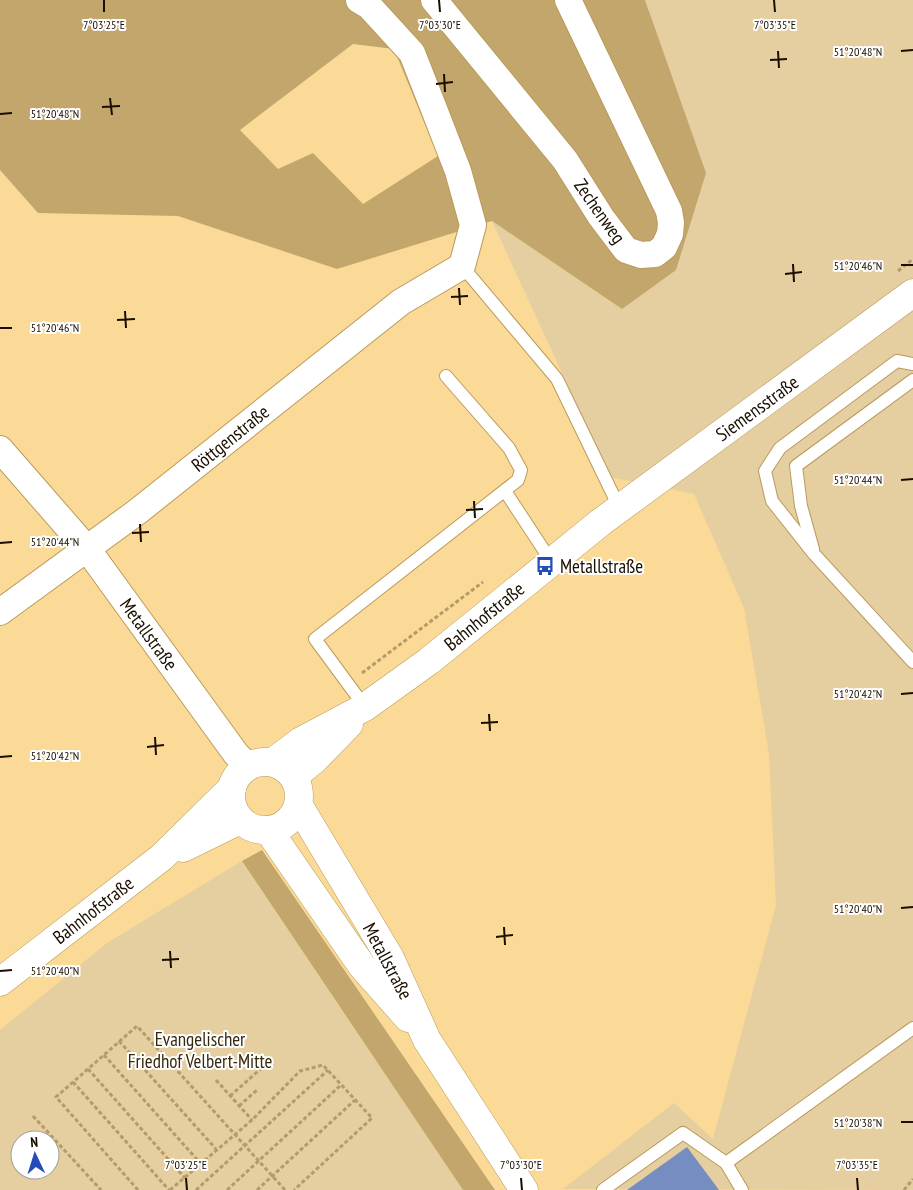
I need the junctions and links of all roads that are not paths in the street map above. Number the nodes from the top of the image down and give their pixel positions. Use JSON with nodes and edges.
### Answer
{"nodes":[{"id":1,"x":359,"y":0,"type":"edge"},
{"id":2,"x":434,"y":0,"type":"edge"},
{"id":3,"x":568,"y":0,"type":"edge"},
{"id":4,"x":462,"y":266,"type":"junction"},
{"id":5,"x":913,"y":293,"type":"edge"},
{"id":6,"x":913,"y":364,"type":"edge"},
{"id":7,"x":446,"y":376,"type":"dead end"},
{"id":8,"x":913,"y":380,"type":"edge"},
{"id":9,"x":0,"y":449,"type":"edge"},
{"id":10,"x":505,"y":491,"type":"junction"},
{"id":11,"x":610,"y":516,"type":"junction"},
{"id":12,"x":88,"y":550,"type":"junction"},
{"id":13,"x":814,"y":554,"type":"junction"},
{"id":14,"x":551,"y":561,"type":"junction"},
{"id":15,"x":0,"y":612,"type":"edge"},
{"id":16,"x":913,"y":662,"type":"edge"},
{"id":17,"x":365,"y":707,"type":"junction"},
{"id":18,"x":272,"y":768,"type":"junction"},
{"id":19,"x":232,"y":788,"type":"junction"},
{"id":20,"x":299,"y":806,"type":"junction"},
{"id":21,"x":240,"y":820,"type":"junction"},
{"id":22,"x":269,"y":831,"type":"junction"},
{"id":23,"x":162,"y":857,"type":"junction"},
{"id":24,"x":0,"y":982,"type":"edge"},
{"id":25,"x":913,"y":1028,"type":"edge"},
{"id":26,"x":427,"y":1040,"type":"junction"},
{"id":27,"x":726,"y":1163,"type":"junction"},
{"id":28,"x":524,"y":1190,"type":"edge"},
{"id":29,"x":603,"y":1190,"type":"edge"},
{"id":30,"x":742,"y":1190,"type":"edge"}],
"edges":[{"from":1,"to":4,"type":"street"},
{"from":2,"to":3,"type":"street","name":"Zechenweg"},
{"from":4,"to":11,"type":"lane"},
{"from":4,"to":12,"type":"street","name":"Röttgenstraße"},
{"from":5,"to":11,"type":"street","name":"Siemensstraße"},
{"from":6,"to":13,"type":"lane"},
{"from":7,"to":10,"type":"lane"},
{"from":8,"to":13,"type":"lane"},
{"from":9,"to":12,"type":"street","name":"Metallstraße"},
{"from":10,"to":14,"type":"lane"},
{"from":10,"to":17,"type":"lane"},
{"from":11,"to":14,"type":"street","name":"Bahnhofstraße"},
{"from":12,"to":15,"type":"street","name":"Röttgenstraße"},
{"from":12,"to":18,"type":"street","name":"Metallstraße"},
{"from":13,"to":16,"type":"lane"},
{"from":14,"to":17,"type":"street","name":"Bahnhofstraße"},
{"from":17,"to":18,"type":"street","name":"Bahnhofstraße"},
{"from":18,"to":19,"type":"street"},
{"from":18,"to":20,"type":"street"},
{"from":19,"to":21,"type":"street"},
{"from":19,"to":23,"type":"street","name":"Bahnhofstraße"},
{"from":20,"to":22,"type":"street"},
{"from":20,"to":26,"type":"street","name":"Metallstraße"},
{"from":21,"to":22,"type":"street"},
{"from":21,"to":23,"type":"street","name":"Bahnhofstraße"},
{"from":22,"to":26,"type":"street","name":"Metallstraße"},
{"from":23,"to":24,"type":"street","name":"Bahnhofstraße"},
{"from":25,"to":27,"type":"lane"},
{"from":26,"to":28,"type":"street","name":"Metallstraße"},
{"from":27,"to":29,"type":"lane"},
{"from":27,"to":30,"type":"lane"}]}
